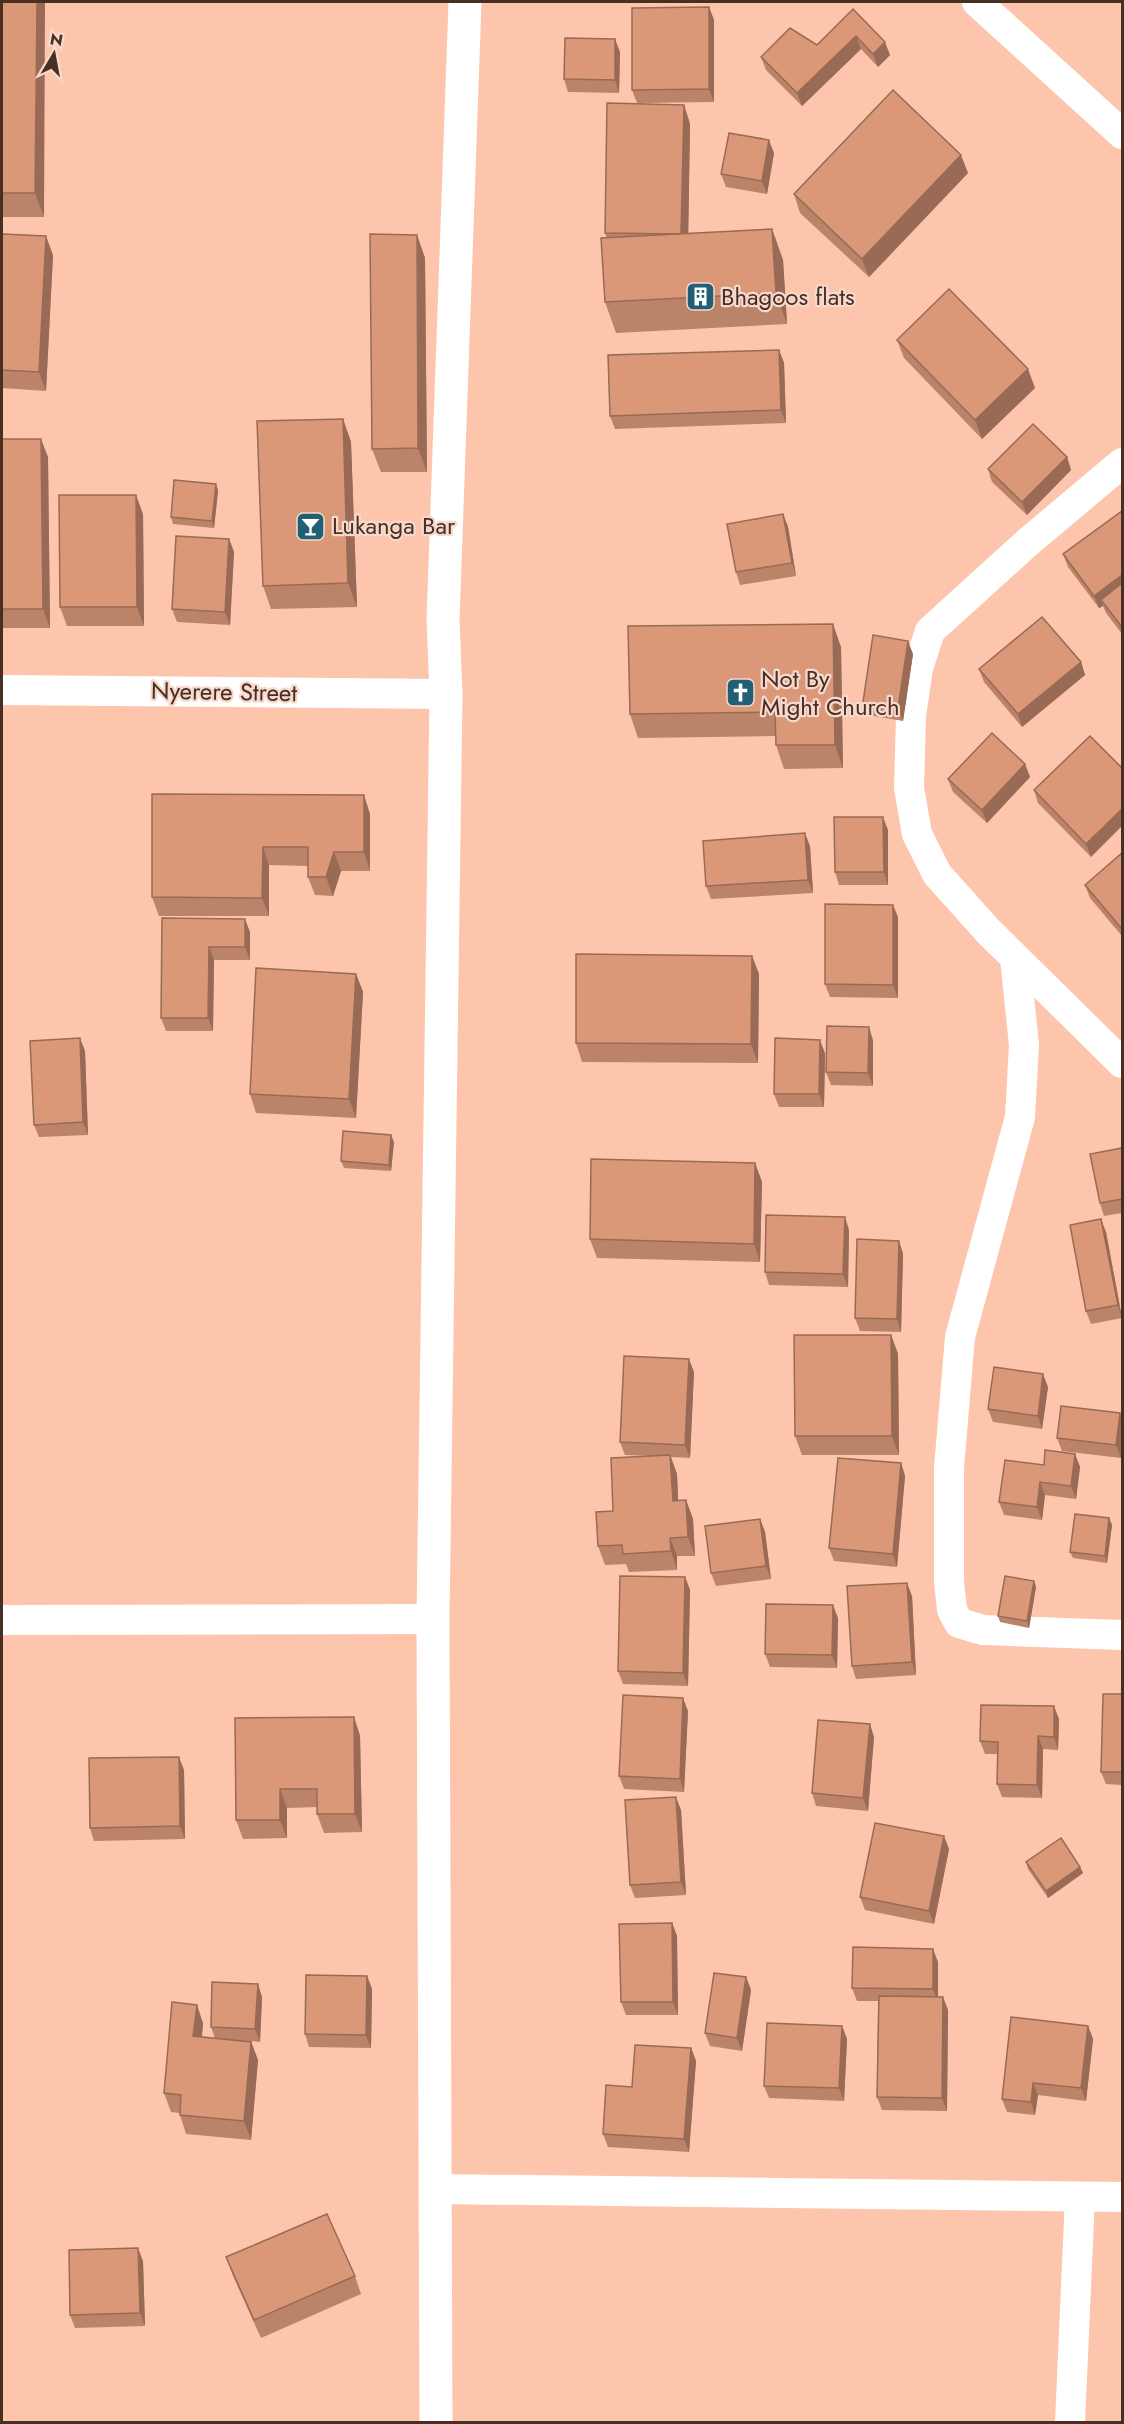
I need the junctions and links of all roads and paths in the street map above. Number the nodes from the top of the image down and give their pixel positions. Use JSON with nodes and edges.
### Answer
{"nodes":[{"id":1,"x":465,"y":2,"type":"edge"},
{"id":2,"x":977,"y":2,"type":"edge"},
{"id":3,"x":1122,"y":134,"type":"edge"},
{"id":4,"x":1122,"y":463,"type":"edge"},
{"id":5,"x":2,"y":690,"type":"edge"},
{"id":6,"x":446,"y":694,"type":"junction"},
{"id":7,"x":1016,"y":958,"type":"junction"},
{"id":8,"x":1122,"y":1063,"type":"edge"},
{"id":9,"x":434,"y":1619,"type":"junction"},
{"id":10,"x":2,"y":1620,"type":"edge"},
{"id":11,"x":1122,"y":1635,"type":"edge"},
{"id":12,"x":434,"y":2189,"type":"junction"},
{"id":13,"x":1080,"y":2197,"type":"junction"},
{"id":14,"x":1122,"y":2197,"type":"edge"},
{"id":15,"x":436,"y":2422,"type":"edge"},
{"id":16,"x":1070,"y":2422,"type":"edge"}],
"edges":[{"from":1,"to":6,"type":"main road"},
{"from":2,"to":3,"type":"street"},
{"from":4,"to":7,"type":"street"},
{"from":5,"to":6,"type":"street","name":"Nyerere Street"},
{"from":6,"to":9,"type":"main road"},
{"from":7,"to":8,"type":"street"},
{"from":7,"to":11,"type":"street"},
{"from":9,"to":10,"type":"street"},
{"from":9,"to":12,"type":"main road"},
{"from":12,"to":13,"type":"street"},
{"from":12,"to":15,"type":"main road"},
{"from":13,"to":14,"type":"street"},
{"from":13,"to":16,"type":"street"}]}
